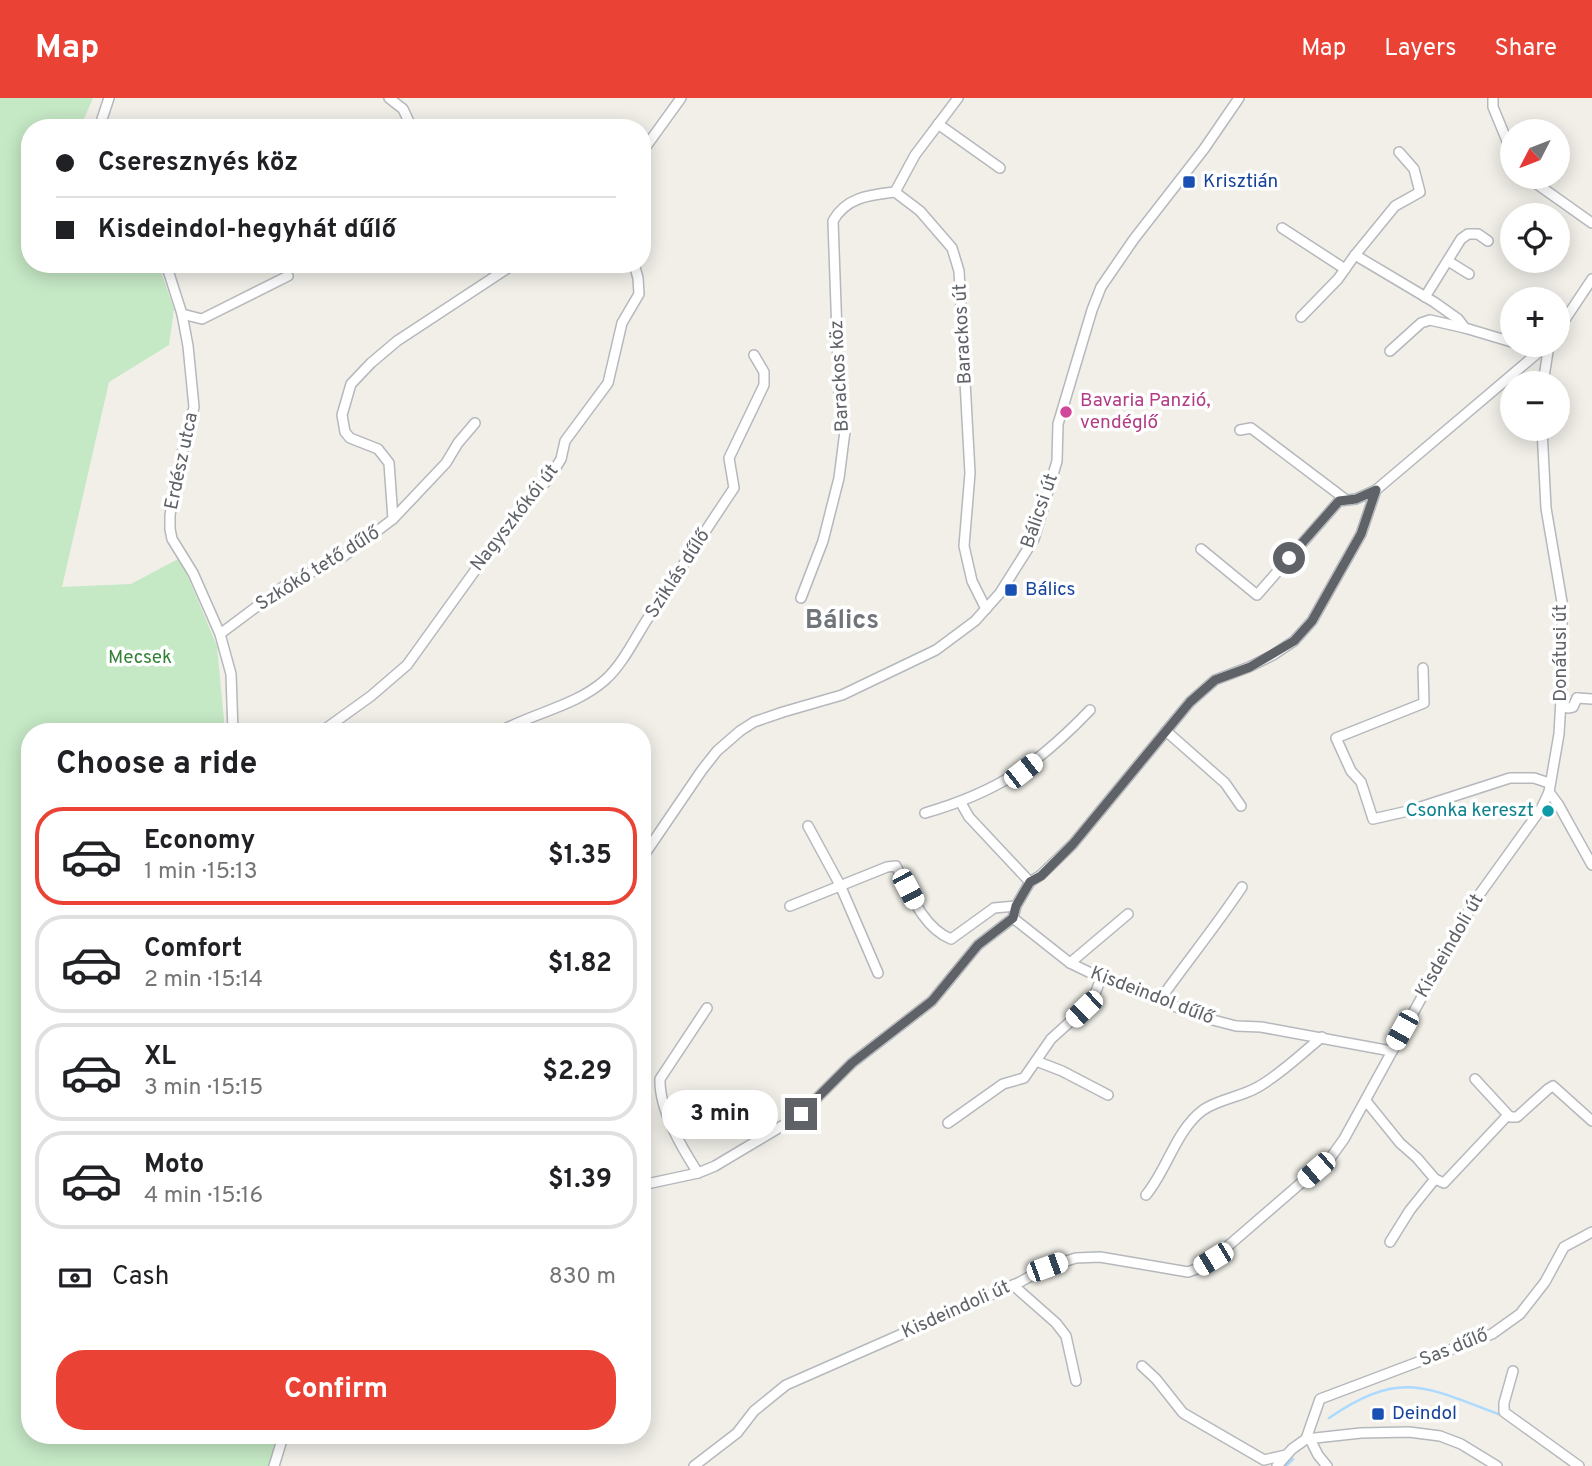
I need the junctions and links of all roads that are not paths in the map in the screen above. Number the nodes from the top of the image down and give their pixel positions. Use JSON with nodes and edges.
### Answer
{"nodes":[{"id":1,"x":109,"y":98,"type":"edge"},
{"id":2,"x":389,"y":98,"type":"edge"},
{"id":3,"x":681,"y":98,"type":"edge"},
{"id":4,"x":958,"y":98,"type":"edge"},
{"id":5,"x":1239,"y":98,"type":"edge"},
{"id":6,"x":1493,"y":98,"type":"edge"},
{"id":7,"x":102,"y":119,"type":"edge"},
{"id":8,"x":408,"y":119,"type":"edge"},
{"id":9,"x":938,"y":124,"type":"junction"},
{"id":10,"x":1500,"y":127,"type":"edge"},
{"id":11,"x":651,"y":140,"type":"edge"},
{"id":12,"x":1399,"y":152,"type":"dead end"},
{"id":13,"x":1000,"y":168,"type":"dead end"},
{"id":14,"x":1544,"y":189,"type":"edge"},
{"id":15,"x":895,"y":192,"type":"junction"},
{"id":16,"x":1592,"y":223,"type":"edge"},
{"id":17,"x":1282,"y":228,"type":"dead end"},
{"id":18,"x":1488,"y":241,"type":"dead end"},
{"id":19,"x":1355,"y":256,"type":"junction"},
{"id":20,"x":1448,"y":261,"type":"junction"},
{"id":21,"x":1345,"y":269,"type":"junction"},
{"id":22,"x":169,"y":273,"type":"edge"},
{"id":23,"x":500,"y":273,"type":"edge"},
{"id":24,"x":637,"y":273,"type":"edge"},
{"id":25,"x":1469,"y":274,"type":"dead end"},
{"id":26,"x":288,"y":276,"type":"dead end"},
{"id":27,"x":1592,"y":279,"type":"edge"},
{"id":28,"x":1425,"y":297,"type":"junction"},
{"id":29,"x":1570,"y":312,"type":"edge"},
{"id":30,"x":181,"y":314,"type":"junction"},
{"id":31,"x":1301,"y":317,"type":"dead end"},
{"id":32,"x":1465,"y":328,"type":"junction"},
{"id":33,"x":1500,"y":338,"type":"edge"},
{"id":34,"x":1390,"y":351,"type":"dead end"},
{"id":35,"x":754,"y":355,"type":"dead end"},
{"id":36,"x":1533,"y":357,"type":"edge"},
{"id":37,"x":475,"y":423,"type":"dead end"},
{"id":38,"x":1240,"y":430,"type":"dead end"},
{"id":39,"x":1543,"y":441,"type":"edge"},
{"id":40,"x":1376,"y":490,"type":"junction"},
{"id":41,"x":1345,"y":499,"type":"junction"},
{"id":42,"x":393,"y":519,"type":"junction"},
{"id":43,"x":1201,"y":549,"type":"dead end"},
{"id":44,"x":801,"y":598,"type":"dead end"},
{"id":45,"x":986,"y":609,"type":"junction"},
{"id":46,"x":220,"y":634,"type":"junction"},
{"id":47,"x":1423,"y":668,"type":"dead end"},
{"id":48,"x":1562,"y":682,"type":"junction"},
{"id":49,"x":1577,"y":698,"type":"junction"},
{"id":50,"x":1592,"y":699,"type":"edge"},
{"id":51,"x":1560,"y":706,"type":"junction"},
{"id":52,"x":1090,"y":709,"type":"dead end"},
{"id":53,"x":233,"y":723,"type":"edge"},
{"id":54,"x":334,"y":723,"type":"edge"},
{"id":55,"x":515,"y":723,"type":"edge"},
{"id":56,"x":1166,"y":731,"type":"junction"},
{"id":57,"x":1549,"y":788,"type":"junction"},
{"id":58,"x":961,"y":803,"type":"junction"},
{"id":59,"x":1241,"y":806,"type":"dead end"},
{"id":60,"x":925,"y":813,"type":"dead end"},
{"id":61,"x":808,"y":827,"type":"dead end"},
{"id":62,"x":651,"y":845,"type":"edge"},
{"id":63,"x":1592,"y":865,"type":"edge"},
{"id":64,"x":1030,"y":882,"type":"junction"},
{"id":65,"x":840,"y":885,"type":"junction"},
{"id":66,"x":1242,"y":887,"type":"dead end"},
{"id":67,"x":790,"y":906,"type":"dead end"},
{"id":68,"x":1016,"y":906,"type":"junction"},
{"id":69,"x":1128,"y":914,"type":"dead end"},
{"id":70,"x":1013,"y":918,"type":"junction"},
{"id":71,"x":1070,"y":964,"type":"junction"},
{"id":72,"x":878,"y":973,"type":"dead end"},
{"id":73,"x":1101,"y":978,"type":"junction"},
{"id":74,"x":1159,"y":1001,"type":"junction"},
{"id":75,"x":707,"y":1008,"type":"dead end"},
{"id":76,"x":1322,"y":1037,"type":"junction"},
{"id":77,"x":1391,"y":1051,"type":"junction"},
{"id":78,"x":1035,"y":1060,"type":"junction"},
{"id":79,"x":1475,"y":1079,"type":"dead end"},
{"id":80,"x":1108,"y":1095,"type":"dead end"},
{"id":81,"x":1366,"y":1101,"type":"junction"},
{"id":82,"x":1508,"y":1115,"type":"junction"},
{"id":83,"x":1592,"y":1121,"type":"edge"},
{"id":84,"x":948,"y":1123,"type":"dead end"},
{"id":85,"x":698,"y":1173,"type":"junction"},
{"id":86,"x":1435,"y":1179,"type":"junction"},
{"id":87,"x":651,"y":1183,"type":"edge"},
{"id":88,"x":1146,"y":1195,"type":"dead end"},
{"id":89,"x":1592,"y":1232,"type":"edge"},
{"id":90,"x":1390,"y":1242,"type":"dead end"},
{"id":91,"x":1013,"y":1285,"type":"junction"},
{"id":92,"x":1142,"y":1366,"type":"dead end"},
{"id":93,"x":1513,"y":1371,"type":"dead end"},
{"id":94,"x":1076,"y":1381,"type":"dead end"},
{"id":95,"x":1308,"y":1439,"type":"junction"},
{"id":96,"x":281,"y":1444,"type":"edge"},
{"id":97,"x":1288,"y":1455,"type":"junction"},
{"id":98,"x":274,"y":1466,"type":"edge"},
{"id":99,"x":694,"y":1466,"type":"edge"},
{"id":100,"x":1277,"y":1466,"type":"edge"},
{"id":101,"x":1327,"y":1466,"type":"edge"},
{"id":102,"x":1497,"y":1466,"type":"edge"},
{"id":103,"x":1579,"y":1466,"type":"edge"}],
"edges":[{"from":1,"to":7,"type":"street"},
{"from":2,"to":8,"type":"street"},
{"from":3,"to":11,"type":"street"},
{"from":4,"to":9,"type":"street"},
{"from":5,"to":45,"type":"street","name":"Bálicsi út"},
{"from":6,"to":10,"type":"street"},
{"from":9,"to":13,"type":"street"},
{"from":9,"to":15,"type":"street"},
{"from":12,"to":19,"type":"street"},
{"from":14,"to":16,"type":"street"},
{"from":15,"to":44,"type":"street","name":"Barackos köz"},
{"from":15,"to":45,"type":"street","name":"Barackos út"},
{"from":17,"to":21,"type":"street"},
{"from":18,"to":20,"type":"street"},
{"from":19,"to":21,"type":"street"},
{"from":19,"to":28,"type":"street"},
{"from":20,"to":25,"type":"street"},
{"from":20,"to":28,"type":"street"},
{"from":21,"to":31,"type":"street"},
{"from":22,"to":30,"type":"street","name":"Erdész utca"},
{"from":23,"to":42,"type":"street","name":"Szkókó tető dűlő"},
{"from":24,"to":54,"type":"street","name":"Nagyszkókói út"},
{"from":26,"to":30,"type":"street"},
{"from":27,"to":29,"type":"street"},
{"from":28,"to":32,"type":"street"},
{"from":30,"to":46,"type":"street","name":"Erdész utca"},
{"from":32,"to":33,"type":"street"},
{"from":32,"to":34,"type":"street"},
{"from":35,"to":55,"type":"street","name":"Sziklás dűlő"},
{"from":36,"to":40,"type":"street"},
{"from":37,"to":42,"type":"street"},
{"from":38,"to":41,"type":"street"},
{"from":39,"to":48,"type":"street","name":"Donátusi út"},
{"from":40,"to":41,"type":"street"},
{"from":40,"to":56,"type":"street"},
{"from":41,"to":43,"type":"street"},
{"from":42,"to":46,"type":"street","name":"Szkókó tető dűlő"},
{"from":45,"to":62,"type":"street","name":"Bálicsi út"},
{"from":46,"to":53,"type":"street","name":"Erdész utca"},
{"from":47,"to":57,"type":"street"},
{"from":48,"to":49,"type":"street"},
{"from":48,"to":51,"type":"street","name":"Donátusi út"},
{"from":49,"to":50,"type":"street"},
{"from":49,"to":51,"type":"street"},
{"from":51,"to":57,"type":"street","name":"Donátusi út"},
{"from":52,"to":58,"type":"street"},
{"from":56,"to":59,"type":"street"},
{"from":56,"to":64,"type":"street"},
{"from":57,"to":63,"type":"street"},
{"from":57,"to":77,"type":"street","name":"Kisdeindoli út"},
{"from":58,"to":60,"type":"street"},
{"from":58,"to":64,"type":"street"},
{"from":61,"to":65,"type":"street"},
{"from":64,"to":68,"type":"street"},
{"from":65,"to":67,"type":"street"},
{"from":65,"to":68,"type":"street"},
{"from":65,"to":72,"type":"street"},
{"from":66,"to":74,"type":"street"},
{"from":68,"to":70,"type":"street"},
{"from":69,"to":71,"type":"street"},
{"from":70,"to":71,"type":"street","name":"Kisdeindol dűlő"},
{"from":70,"to":85,"type":"street"},
{"from":71,"to":73,"type":"street","name":"Kisdeindol dűlő"},
{"from":73,"to":74,"type":"street","name":"Kisdeindol dűlő"},
{"from":73,"to":78,"type":"street"},
{"from":74,"to":76,"type":"street","name":"Kisdeindol dűlő"},
{"from":75,"to":85,"type":"street"},
{"from":76,"to":77,"type":"street","name":"Kisdeindol dűlő"},
{"from":76,"to":88,"type":"street"},
{"from":77,"to":81,"type":"street","name":"Kisdeindoli út"},
{"from":78,"to":80,"type":"street"},
{"from":78,"to":84,"type":"street"},
{"from":79,"to":82,"type":"street"},
{"from":81,"to":86,"type":"street"},
{"from":81,"to":91,"type":"street","name":"Kisdeindoli út"},
{"from":82,"to":83,"type":"street"},
{"from":82,"to":86,"type":"street"},
{"from":85,"to":87,"type":"street"},
{"from":86,"to":90,"type":"street"},
{"from":89,"to":95,"type":"street","name":"Sas dűlő"},
{"from":91,"to":94,"type":"street"},
{"from":91,"to":99,"type":"street","name":"Kisdeindoli út"},
{"from":92,"to":97,"type":"street"},
{"from":93,"to":103,"type":"street"},
{"from":95,"to":97,"type":"street"},
{"from":95,"to":101,"type":"street"},
{"from":95,"to":102,"type":"street"},
{"from":96,"to":98,"type":"street"},
{"from":97,"to":100,"type":"street"}]}
